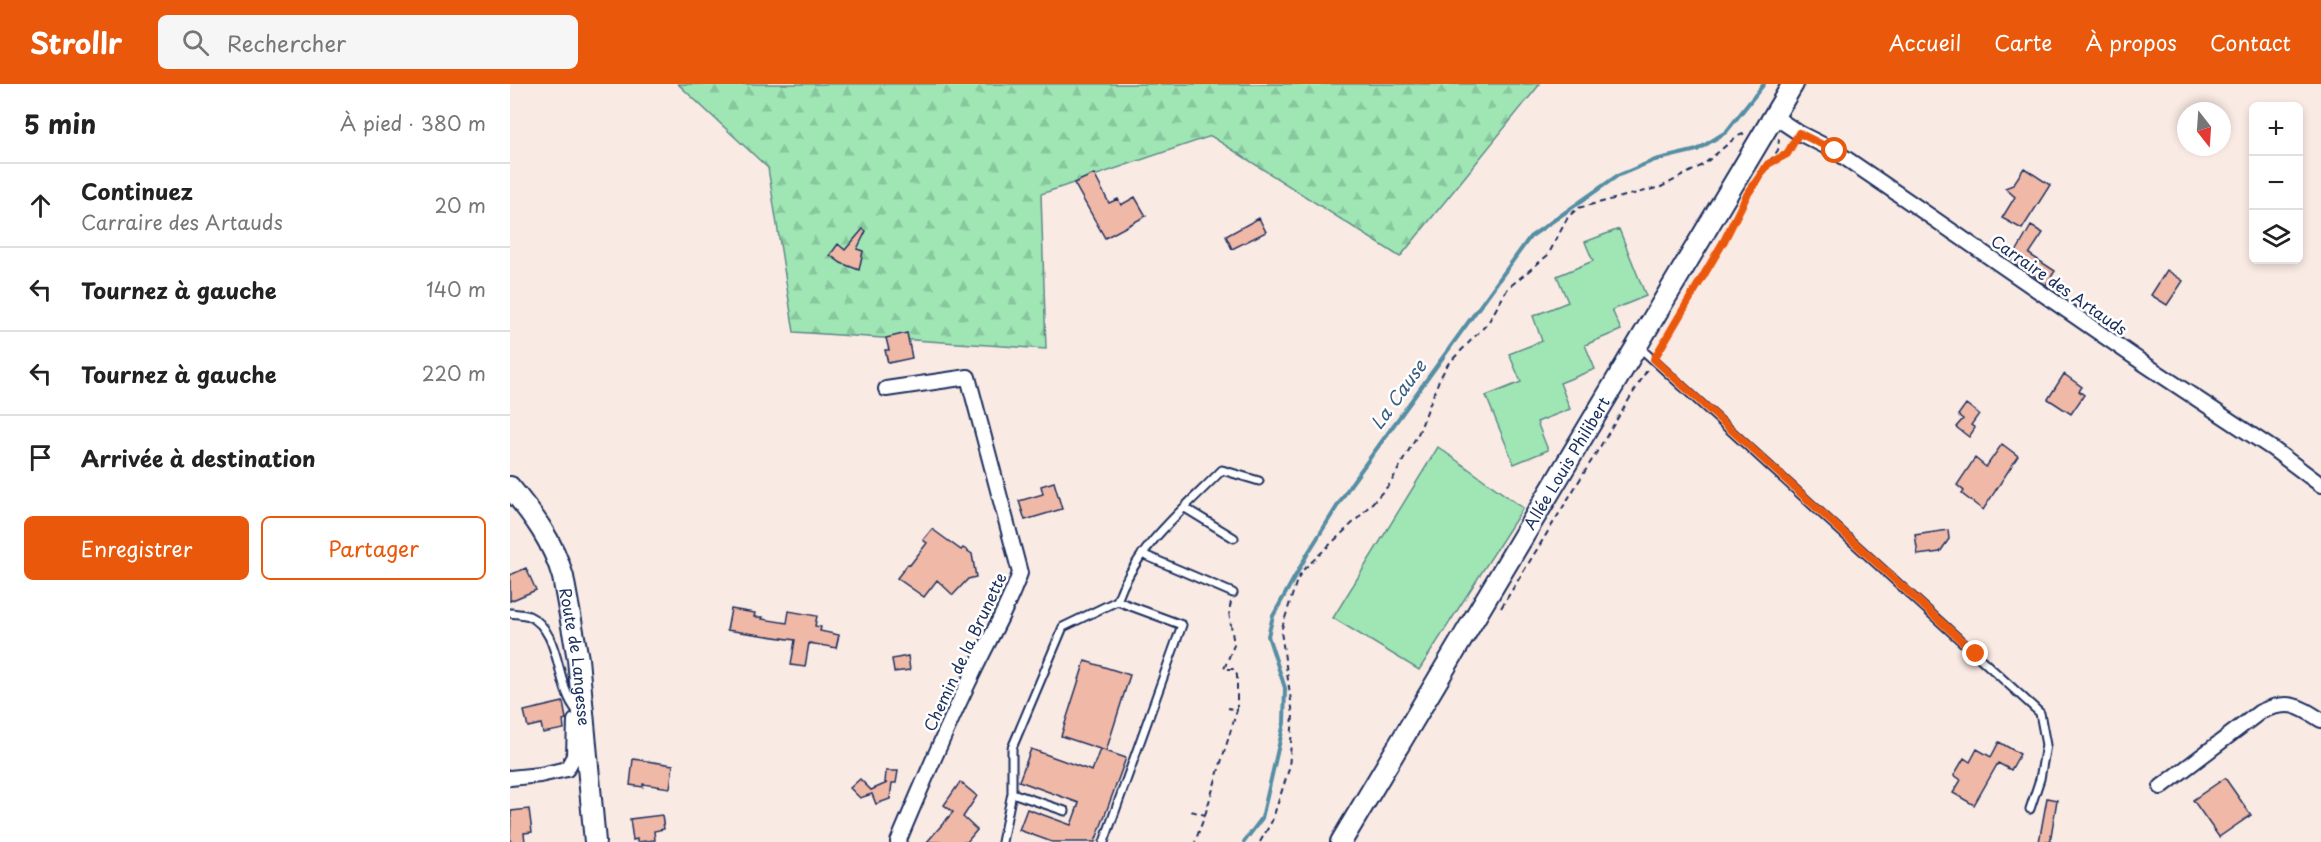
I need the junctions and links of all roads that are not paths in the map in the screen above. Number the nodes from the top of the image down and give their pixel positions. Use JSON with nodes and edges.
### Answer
{"nodes":[{"id":1,"x":1793,"y":84,"type":"edge"},
{"id":2,"x":1778,"y":120,"type":"junction"},
{"id":3,"x":1637,"y":346,"type":"junction"},
{"id":4,"x":886,"y":389,"type":"dead end"},
{"id":5,"x":1258,"y":481,"type":"dead end"},
{"id":6,"x":2321,"y":485,"type":"edge"},
{"id":7,"x":510,"y":487,"type":"edge"},
{"id":8,"x":1185,"y":508,"type":"junction"},
{"id":9,"x":1234,"y":538,"type":"dead end"},
{"id":10,"x":1142,"y":554,"type":"junction"},
{"id":11,"x":1233,"y":593,"type":"road end"},
{"id":12,"x":1117,"y":601,"type":"junction"},
{"id":13,"x":510,"y":613,"type":"edge"},
{"id":14,"x":584,"y":719,"type":"junction"},
{"id":15,"x":2321,"y":720,"type":"edge"},
{"id":16,"x":510,"y":778,"type":"edge"},
{"id":17,"x":2161,"y":787,"type":"dead end"},
{"id":18,"x":1012,"y":794,"type":"junction"},
{"id":19,"x":2030,"y":809,"type":"dead end"},
{"id":20,"x":1065,"y":811,"type":"dead end"},
{"id":21,"x":595,"y":842,"type":"edge"},
{"id":22,"x":898,"y":842,"type":"edge"},
{"id":23,"x":1002,"y":842,"type":"edge"},
{"id":24,"x":1104,"y":842,"type":"edge"},
{"id":25,"x":1341,"y":842,"type":"edge"}],
"edges":[{"from":1,"to":2,"type":"street","name":"Allée Louis Philibert"},
{"from":2,"to":3,"type":"street","name":"Allée Louis Philibert"},
{"from":2,"to":6,"type":"street","name":"Carraire des Artauds"},
{"from":3,"to":19,"type":"lane"},
{"from":3,"to":25,"type":"street","name":"Allée Louis Philibert"},
{"from":4,"to":22,"type":"street","name":"Chemin de la Brunette"},
{"from":5,"to":8,"type":"lane"},
{"from":7,"to":14,"type":"street","name":"Route de Langesse"},
{"from":8,"to":9,"type":"lane"},
{"from":8,"to":10,"type":"lane"},
{"from":10,"to":11,"type":"lane"},
{"from":10,"to":12,"type":"lane"},
{"from":12,"to":18,"type":"lane"},
{"from":12,"to":24,"type":"lane"},
{"from":13,"to":14,"type":"lane"},
{"from":14,"to":16,"type":"street"},
{"from":14,"to":21,"type":"street","name":"Route de Langesse"},
{"from":15,"to":17,"type":"street"},
{"from":18,"to":20,"type":"lane"},
{"from":18,"to":23,"type":"lane"}]}
